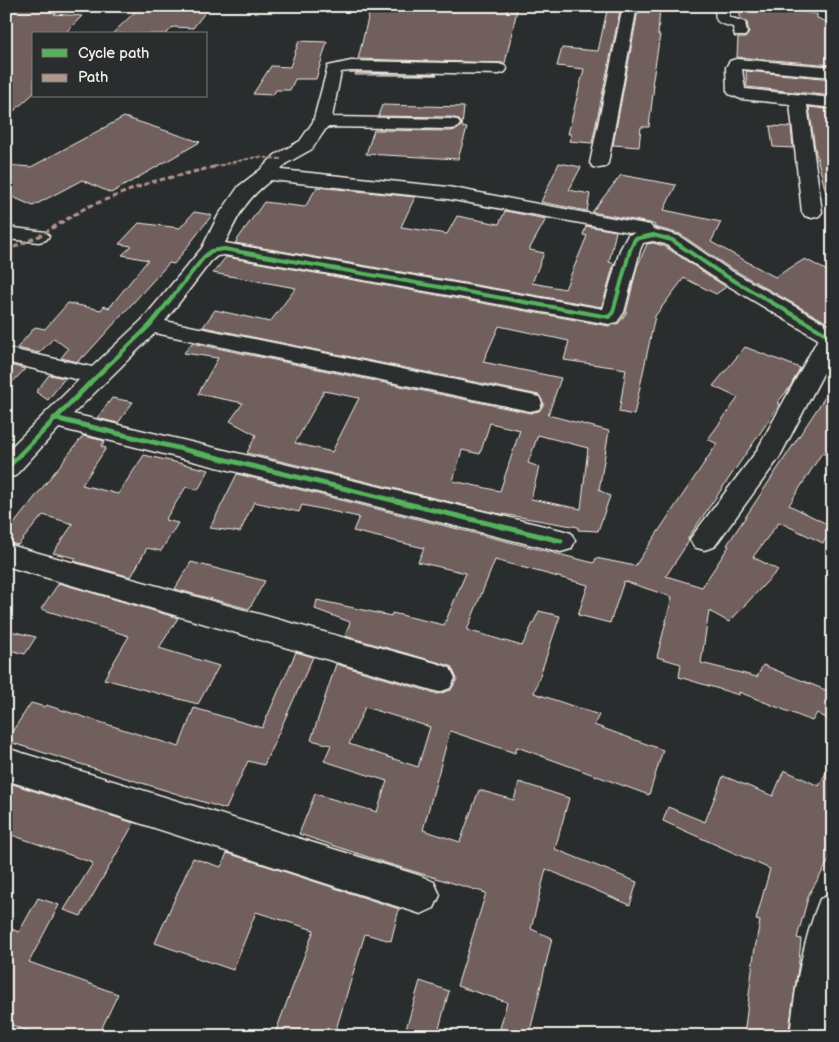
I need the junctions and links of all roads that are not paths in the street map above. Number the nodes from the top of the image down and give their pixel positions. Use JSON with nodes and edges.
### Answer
{"nodes":[{"id":1,"x":630,"y":6,"type":"edge"},
{"id":2,"x":722,"y":6,"type":"edge"},
{"id":3,"x":740,"y":33,"type":"dead end"},
{"id":4,"x":499,"y":69,"type":"dead end"},
{"id":5,"x":833,"y":72,"type":"edge"},
{"id":6,"x":798,"y":100,"type":"junction"},
{"id":7,"x":833,"y":103,"type":"edge"},
{"id":8,"x":322,"y":122,"type":"junction"},
{"id":9,"x":452,"y":124,"type":"dead end"},
{"id":10,"x":599,"y":162,"type":"dead end"},
{"id":11,"x":267,"y":174,"type":"junction"},
{"id":12,"x":812,"y":212,"type":"dead end"},
{"id":13,"x":6,"y":233,"type":"edge"},
{"id":14,"x":646,"y":235,"type":"junction"},
{"id":15,"x":39,"y":236,"type":"dead end"},
{"id":16,"x":211,"y":251,"type":"junction"},
{"id":17,"x":150,"y":325,"type":"junction"},
{"id":18,"x":832,"y":337,"type":"edge"},
{"id":19,"x":6,"y":356,"type":"edge"},
{"id":20,"x":97,"y":376,"type":"junction"},
{"id":21,"x":530,"y":403,"type":"dead end"},
{"id":22,"x":54,"y":418,"type":"junction"},
{"id":23,"x":6,"y":469,"type":"edge"},
{"id":24,"x":704,"y":539,"type":"dead end"},
{"id":25,"x":560,"y":541,"type":"dead end"},
{"id":26,"x":6,"y":555,"type":"edge"},
{"id":27,"x":439,"y":678,"type":"dead end"},
{"id":28,"x":6,"y":764,"type":"edge"},
{"id":29,"x":421,"y":895,"type":"dead end"},
{"id":30,"x":833,"y":912,"type":"edge"},
{"id":31,"x":810,"y":1036,"type":"edge"}],
"edges":[{"from":1,"to":10,"type":"street"},
{"from":2,"to":3,"type":"street"},
{"from":4,"to":8,"type":"street"},
{"from":5,"to":6,"type":"street"},
{"from":6,"to":7,"type":"street"},
{"from":6,"to":12,"type":"street"},
{"from":8,"to":9,"type":"street"},
{"from":8,"to":11,"type":"street"},
{"from":11,"to":14,"type":"street"},
{"from":11,"to":16,"type":"street"},
{"from":13,"to":15,"type":"street"},
{"from":14,"to":16,"type":"street"},
{"from":14,"to":18,"type":"street"},
{"from":16,"to":17,"type":"street"},
{"from":17,"to":20,"type":"street"},
{"from":17,"to":21,"type":"street"},
{"from":18,"to":24,"type":"street"},
{"from":19,"to":20,"type":"street"},
{"from":20,"to":22,"type":"street"},
{"from":22,"to":23,"type":"street"},
{"from":22,"to":25,"type":"street"},
{"from":26,"to":27,"type":"street"},
{"from":28,"to":29,"type":"street"},
{"from":30,"to":31,"type":"street"}]}
